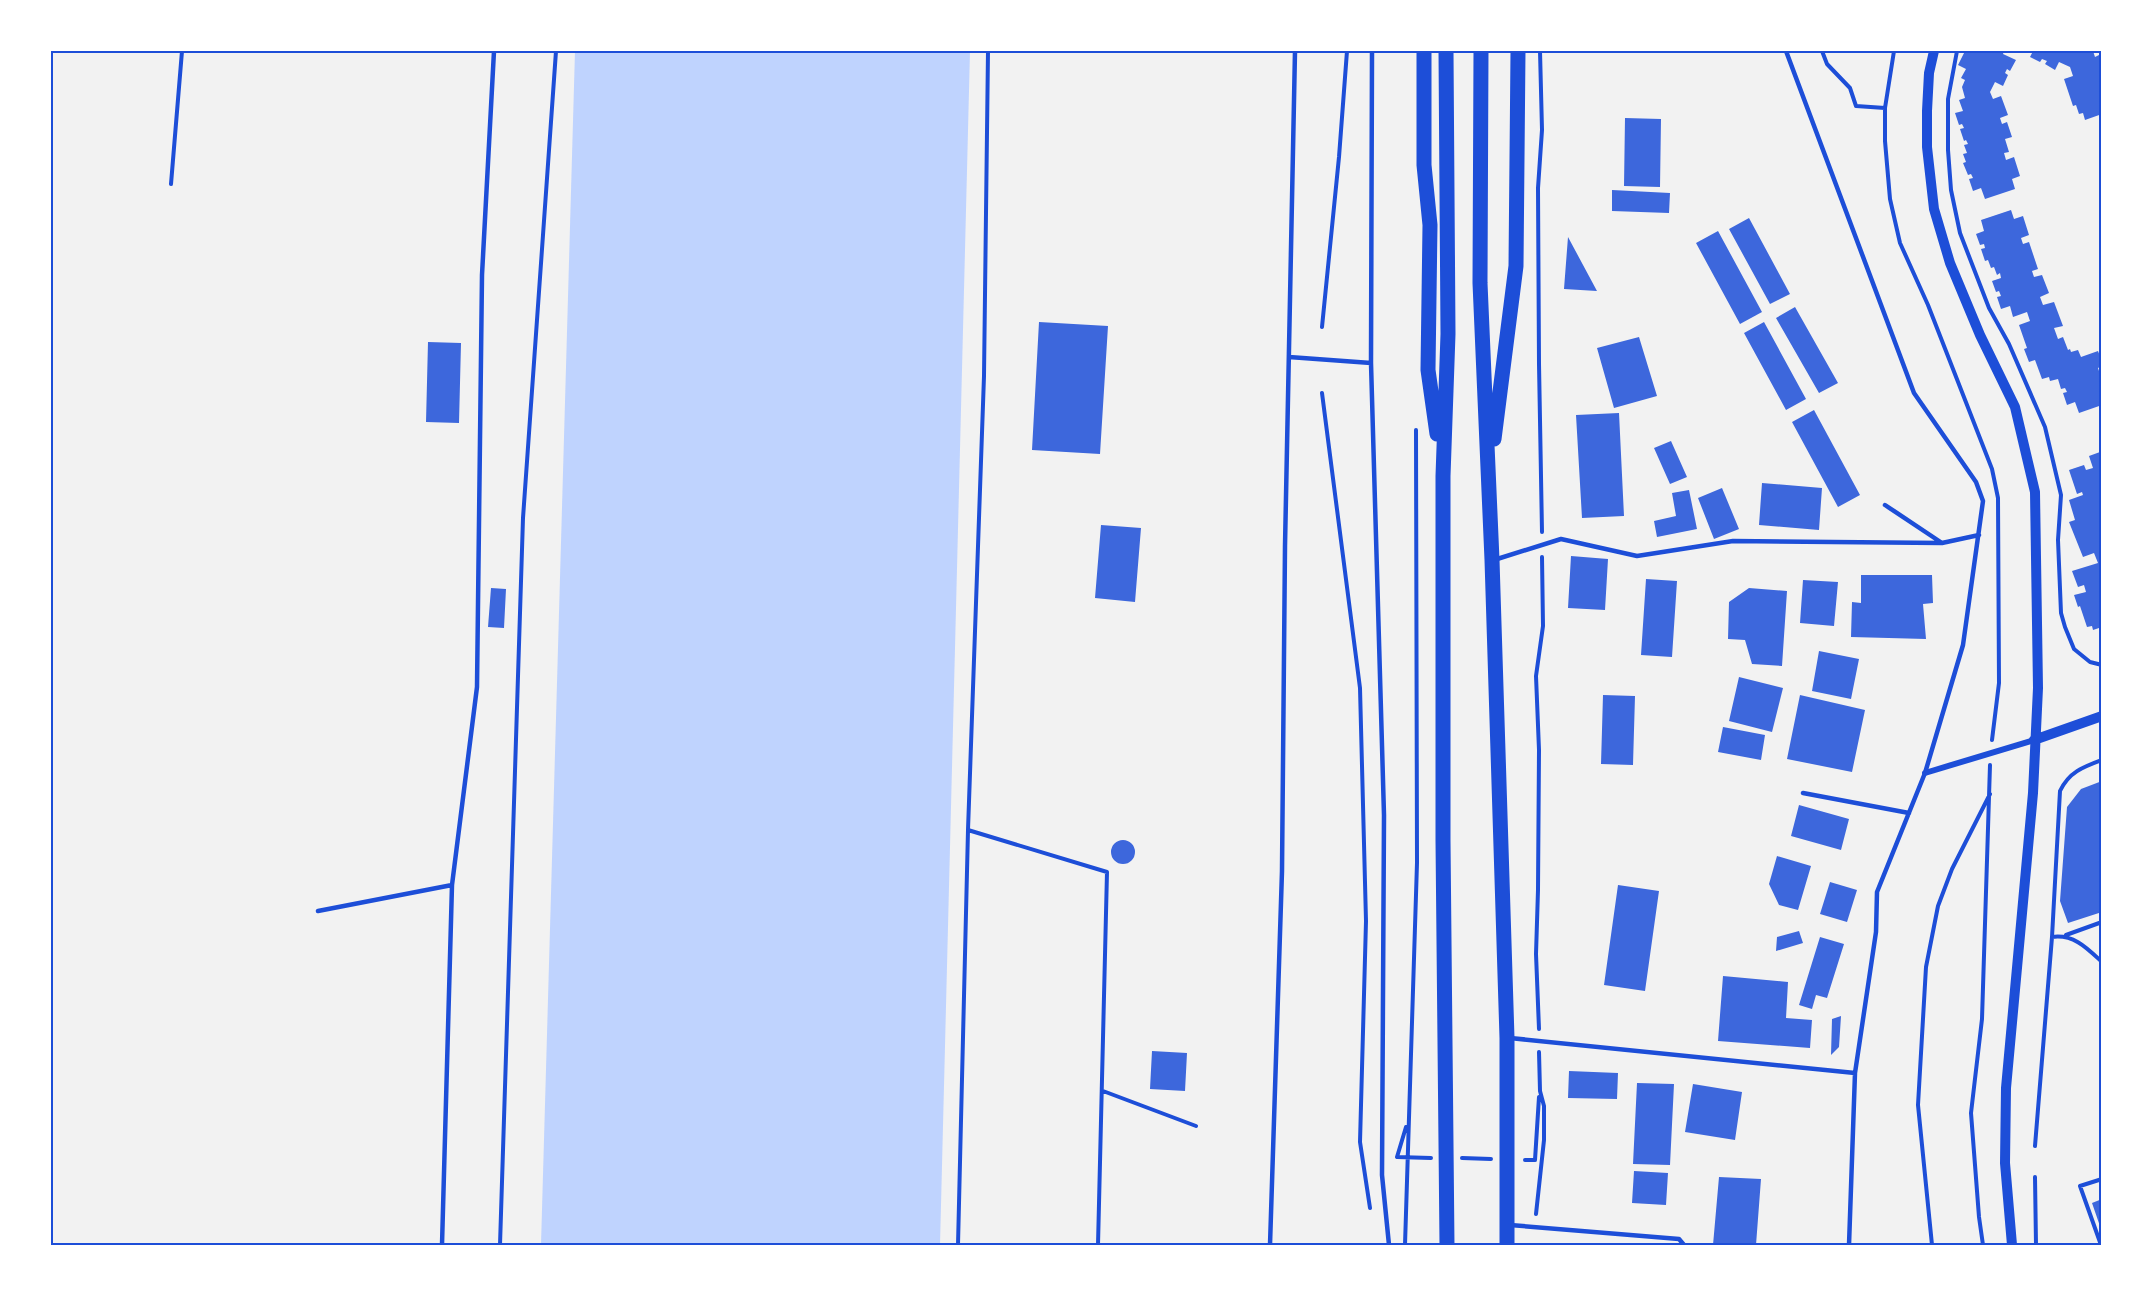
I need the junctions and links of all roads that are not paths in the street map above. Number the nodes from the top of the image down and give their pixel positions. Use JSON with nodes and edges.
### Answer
{"nodes":[{"id":1,"x":494,"y":51,"type":"edge"},
{"id":2,"x":1295,"y":51,"type":"edge"},
{"id":3,"x":1372,"y":51,"type":"edge"},
{"id":4,"x":1424,"y":51,"type":"edge"},
{"id":5,"x":1446,"y":51,"type":"edge"},
{"id":6,"x":1481,"y":51,"type":"edge"},
{"id":7,"x":1518,"y":51,"type":"edge"},
{"id":8,"x":1786,"y":51,"type":"edge"},
{"id":9,"x":1934,"y":51,"type":"edge"},
{"id":10,"x":1289,"y":357,"type":"junction"},
{"id":11,"x":1371,"y":363,"type":"junction"},
{"id":12,"x":1443,"y":476,"type":"junction"},
{"id":13,"x":1490,"y":478,"type":"junction"},
{"id":14,"x":1885,"y":505,"type":"dead end"},
{"id":15,"x":1979,"y":535,"type":"junction"},
{"id":16,"x":1942,"y":543,"type":"junction"},
{"id":17,"x":1492,"y":560,"type":"junction"},
{"id":18,"x":2102,"y":716,"type":"edge"},
{"id":19,"x":2034,"y":740,"type":"junction"},
{"id":20,"x":1925,"y":773,"type":"junction"},
{"id":21,"x":1803,"y":793,"type":"dead end"},
{"id":22,"x":1909,"y":813,"type":"junction"},
{"id":23,"x":452,"y":885,"type":"junction"},
{"id":24,"x":318,"y":911,"type":"dead end"},
{"id":25,"x":1507,"y":1038,"type":"junction"},
{"id":26,"x":1855,"y":1073,"type":"junction"},
{"id":27,"x":1507,"y":1224,"type":"junction"},
{"id":28,"x":442,"y":1245,"type":"edge"},
{"id":29,"x":1270,"y":1245,"type":"edge"},
{"id":30,"x":1389,"y":1245,"type":"edge"},
{"id":31,"x":1447,"y":1245,"type":"edge"},
{"id":32,"x":1507,"y":1245,"type":"edge"},
{"id":33,"x":1684,"y":1245,"type":"edge"},
{"id":34,"x":1849,"y":1245,"type":"edge"},
{"id":35,"x":2012,"y":1245,"type":"edge"}],
"edges":[{"from":1,"to":23,"type":"lane"},
{"from":2,"to":10,"type":"lane"},
{"from":3,"to":11,"type":"lane"},
{"from":4,"to":12,"type":"main road"},
{"from":5,"to":12,"type":"main road"},
{"from":6,"to":13,"type":"main road"},
{"from":7,"to":13,"type":"main road"},
{"from":8,"to":15,"type":"lane"},
{"from":9,"to":19,"type":"street"},
{"from":10,"to":11,"type":"lane"},
{"from":10,"to":29,"type":"lane"},
{"from":11,"to":30,"type":"lane"},
{"from":12,"to":31,"type":"main road"},
{"from":13,"to":17,"type":"main road"},
{"from":14,"to":16,"type":"lane"},
{"from":15,"to":16,"type":"lane"},
{"from":15,"to":20,"type":"lane"},
{"from":16,"to":17,"type":"lane"},
{"from":17,"to":25,"type":"main road"},
{"from":18,"to":19,"type":"street"},
{"from":19,"to":20,"type":"street"},
{"from":19,"to":35,"type":"street"},
{"from":20,"to":22,"type":"lane"},
{"from":21,"to":22,"type":"lane"},
{"from":22,"to":26,"type":"lane"},
{"from":23,"to":24,"type":"lane"},
{"from":23,"to":28,"type":"lane"},
{"from":25,"to":26,"type":"lane"},
{"from":25,"to":27,"type":"main road"},
{"from":26,"to":34,"type":"lane"},
{"from":27,"to":32,"type":"main road"},
{"from":27,"to":33,"type":"lane"}]}
